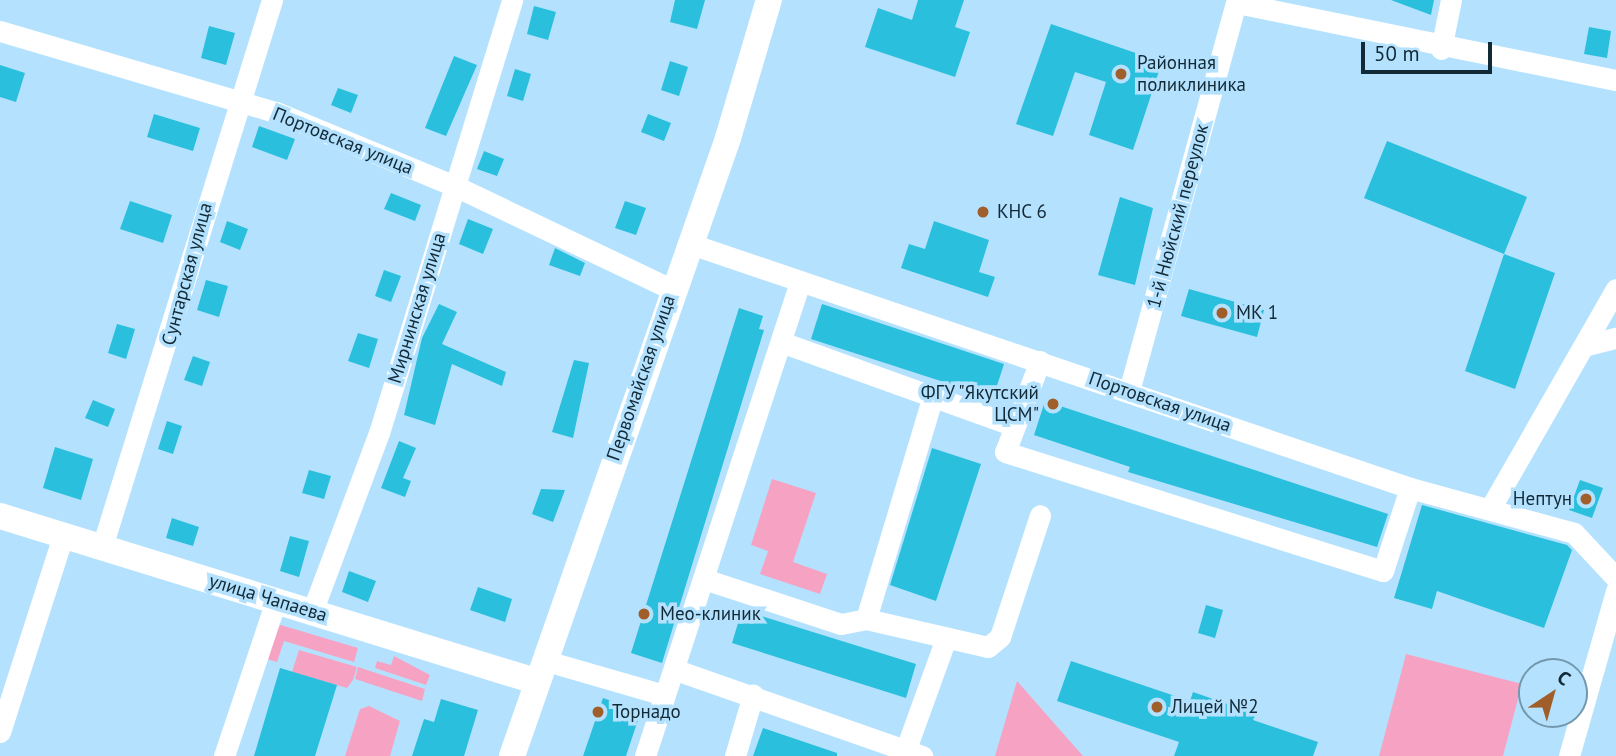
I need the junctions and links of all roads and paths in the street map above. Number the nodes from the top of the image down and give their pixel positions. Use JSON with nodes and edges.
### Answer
{"nodes":[{"id":1,"x":272,"y":0,"type":"edge"},
{"id":2,"x":512,"y":0,"type":"edge"},
{"id":3,"x":769,"y":0,"type":"edge"},
{"id":4,"x":1451,"y":0,"type":"edge"},
{"id":5,"x":1237,"y":2,"type":"edge"},
{"id":6,"x":0,"y":31,"type":"edge"},
{"id":7,"x":1441,"y":49,"type":"junction"},
{"id":8,"x":1616,"y":80,"type":"edge"},
{"id":9,"x":234,"y":105,"type":"junction"},
{"id":10,"x":455,"y":186,"type":"junction"},
{"id":11,"x":688,"y":243,"type":"junction"},
{"id":12,"x":800,"y":283,"type":"junction"},
{"id":13,"x":671,"y":289,"type":"junction"},
{"id":14,"x":1616,"y":289,"type":"edge"},
{"id":15,"x":1616,"y":338,"type":"edge"},
{"id":16,"x":781,"y":342,"type":"junction"},
{"id":17,"x":1587,"y":345,"type":"junction"},
{"id":18,"x":1040,"y":361,"type":"junction"},
{"id":19,"x":1129,"y":391,"type":"junction"},
{"id":20,"x":932,"y":399,"type":"junction"},
{"id":21,"x":1012,"y":425,"type":"junction"},
{"id":22,"x":1410,"y":488,"type":"junction"},
{"id":23,"x":1491,"y":507,"type":"junction"},
{"id":24,"x":1040,"y":515,"type":"dead end"},
{"id":25,"x":0,"y":516,"type":"edge"},
{"id":26,"x":63,"y":536,"type":"junction"},
{"id":27,"x":102,"y":547,"type":"junction"},
{"id":28,"x":1616,"y":578,"type":"edge"},
{"id":29,"x":704,"y":579,"type":"junction"},
{"id":30,"x":1616,"y":591,"type":"edge"},
{"id":31,"x":276,"y":601,"type":"junction"},
{"id":32,"x":312,"y":612,"type":"junction"},
{"id":33,"x":866,"y":619,"type":"junction"},
{"id":34,"x":945,"y":641,"type":"junction"},
{"id":35,"x":539,"y":670,"type":"junction"},
{"id":36,"x":676,"y":670,"type":"junction"},
{"id":37,"x":661,"y":694,"type":"junction"},
{"id":38,"x":753,"y":695,"type":"junction"},
{"id":39,"x":0,"y":732,"type":"edge"},
{"id":40,"x":914,"y":751,"type":"edge"},
{"id":41,"x":224,"y":756,"type":"edge"},
{"id":42,"x":512,"y":756,"type":"edge"},
{"id":43,"x":645,"y":756,"type":"edge"},
{"id":44,"x":736,"y":756,"type":"edge"},
{"id":45,"x":1569,"y":756,"type":"edge"}],
"edges":[{"from":1,"to":9,"type":"street","name":"Сунтарская улица"},
{"from":2,"to":10,"type":"street","name":"Мирнинская улица"},
{"from":3,"to":11,"type":"main road","name":"Первомайская улица"},
{"from":4,"to":7,"type":"street"},
{"from":5,"to":7,"type":"street"},
{"from":5,"to":19,"type":"street","name":"1-й Нюйский переулок"},
{"from":6,"to":9,"type":"street","name":"Портовская улица"},
{"from":7,"to":8,"type":"street"},
{"from":9,"to":10,"type":"street","name":"Портовская улица"},
{"from":9,"to":27,"type":"street","name":"Сунтарская улица"},
{"from":10,"to":13,"type":"street","name":"Портовская улица"},
{"from":10,"to":32,"type":"street","name":"Мирнинская улица"},
{"from":11,"to":12,"type":"street","name":"Портовская улица"},
{"from":11,"to":13,"type":"main road","name":"Первомайская улица"},
{"from":12,"to":16,"type":"street"},
{"from":12,"to":18,"type":"street","name":"Портовская улица"},
{"from":13,"to":35,"type":"main road","name":"Первомайская улица"},
{"from":14,"to":17,"type":"street"},
{"from":15,"to":17,"type":"street"},
{"from":16,"to":20,"type":"street"},
{"from":16,"to":29,"type":"street"},
{"from":17,"to":23,"type":"street"},
{"from":18,"to":19,"type":"street","name":"Портовская улица"},
{"from":18,"to":21,"type":"street"},
{"from":19,"to":22,"type":"street","name":"Портовская улица"},
{"from":20,"to":21,"type":"street"},
{"from":20,"to":33,"type":"street"},
{"from":21,"to":22,"type":"street"},
{"from":22,"to":23,"type":"street","name":"Портовская улица"},
{"from":23,"to":28,"type":"street","name":"Портовская улица"},
{"from":24,"to":34,"type":"street"},
{"from":25,"to":26,"type":"main road","name":"улица Чапаева"},
{"from":26,"to":27,"type":"main road","name":"улица Чапаева"},
{"from":26,"to":39,"type":"street"},
{"from":27,"to":31,"type":"main road","name":"улица Чапаева"},
{"from":29,"to":33,"type":"street"},
{"from":29,"to":36,"type":"street"},
{"from":30,"to":45,"type":"street"},
{"from":31,"to":32,"type":"main road","name":"улица Чапаева"},
{"from":31,"to":41,"type":"street"},
{"from":32,"to":35,"type":"main road","name":"улица Чапаева"},
{"from":33,"to":34,"type":"street"},
{"from":34,"to":40,"type":"street"},
{"from":35,"to":37,"type":"street"},
{"from":35,"to":42,"type":"main road","name":"Первомайская улица"},
{"from":36,"to":37,"type":"street"},
{"from":36,"to":38,"type":"street"},
{"from":37,"to":43,"type":"street"},
{"from":38,"to":40,"type":"street"},
{"from":38,"to":44,"type":"street"}]}
